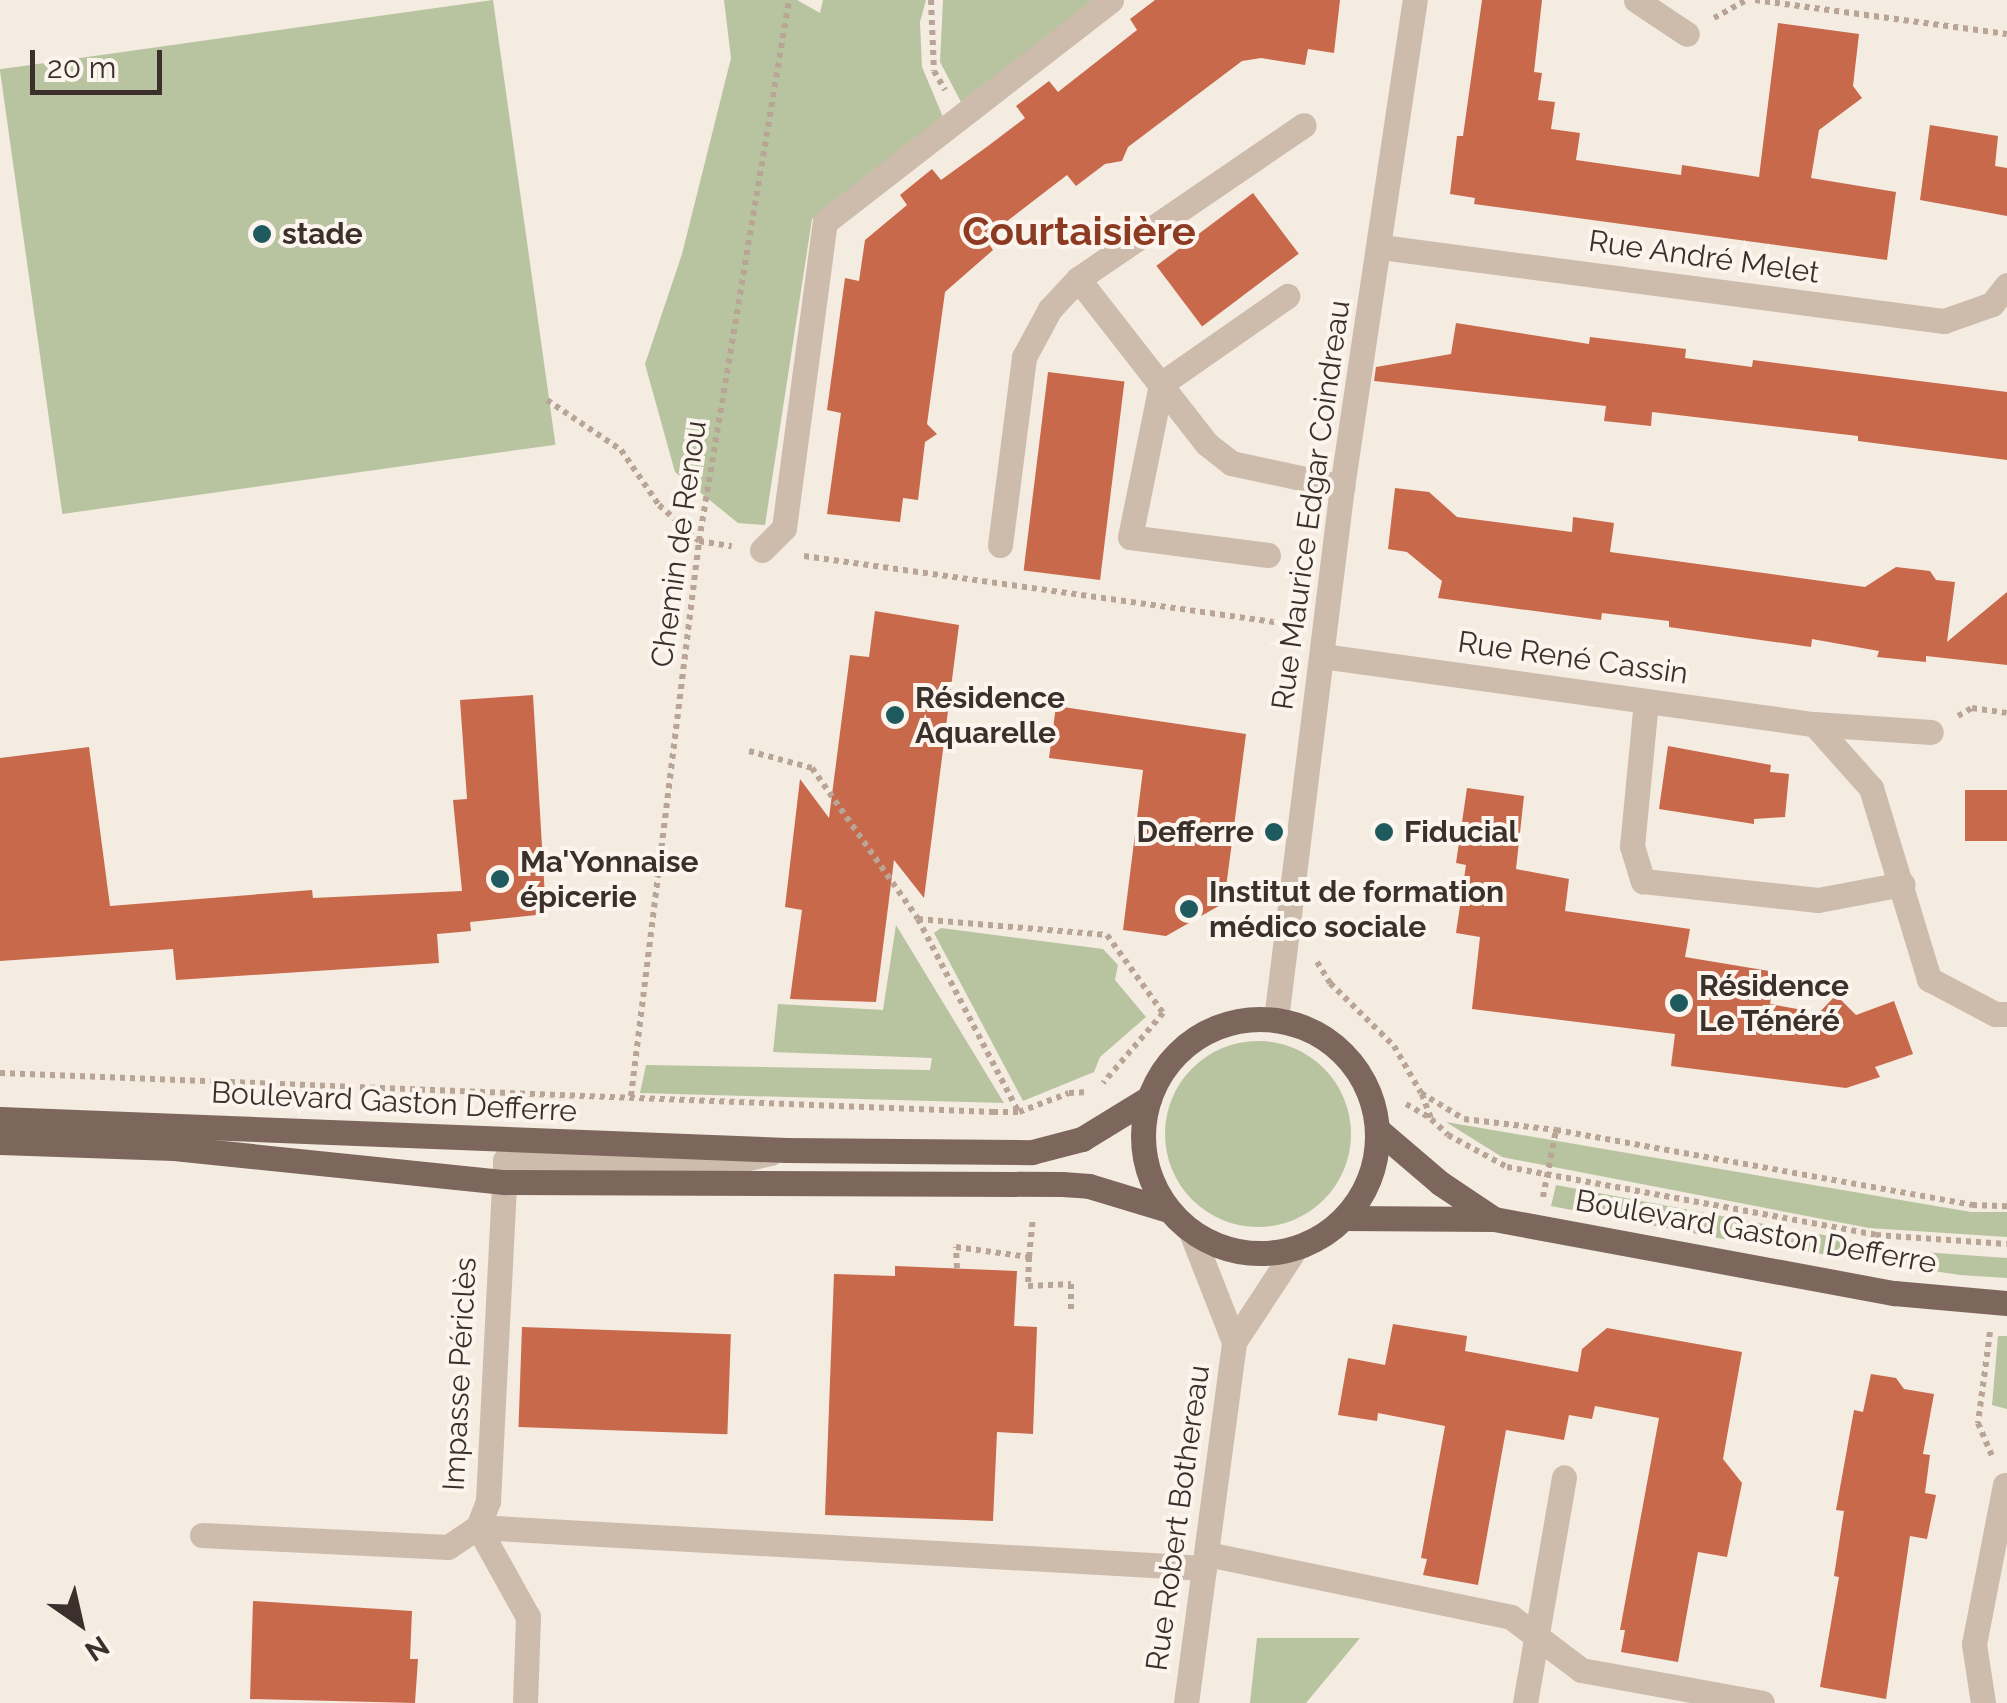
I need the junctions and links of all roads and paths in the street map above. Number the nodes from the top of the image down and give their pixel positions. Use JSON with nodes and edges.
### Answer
{"nodes":[{"id":1,"x":790,"y":0,"type":"edge"},
{"id":2,"x":931,"y":0,"type":"edge"},
{"id":3,"x":1110,"y":0,"type":"edge"},
{"id":4,"x":1415,"y":0,"type":"edge"},
{"id":5,"x":1636,"y":0,"type":"edge"},
{"id":6,"x":1755,"y":0,"type":"edge"},
{"id":7,"x":1686,"y":34,"type":"dead end"},
{"id":8,"x":2007,"y":34,"type":"edge"},
{"id":9,"x":960,"y":117,"type":"junction"},
{"id":10,"x":1304,"y":126,"type":"dead end"},
{"id":11,"x":1381,"y":247,"type":"junction"},
{"id":12,"x":1078,"y":279,"type":"junction"},
{"id":13,"x":2007,"y":285,"type":"edge"},
{"id":14,"x":1288,"y":296,"type":"dead end"},
{"id":15,"x":1162,"y":384,"type":"junction"},
{"id":16,"x":547,"y":400,"type":"dead end"},
{"id":17,"x":1342,"y":486,"type":"junction"},
{"id":18,"x":699,"y":541,"type":"junction"},
{"id":19,"x":1000,"y":545,"type":"dead end"},
{"id":20,"x":762,"y":550,"type":"junction"},
{"id":21,"x":1268,"y":555,"type":"dead end"},
{"id":22,"x":1324,"y":629,"type":"junction"},
{"id":23,"x":1322,"y":656,"type":"junction"},
{"id":24,"x":1646,"y":701,"type":"junction"},
{"id":25,"x":2007,"y":714,"type":"edge"},
{"id":26,"x":1814,"y":724,"type":"junction"},
{"id":27,"x":1931,"y":732,"type":"joint"},
{"id":28,"x":748,"y":751,"type":"dead end"},
{"id":29,"x":1903,"y":884,"type":"junction"},
{"id":30,"x":918,"y":919,"type":"junction"},
{"id":31,"x":1314,"y":958,"type":"dead end"},
{"id":32,"x":2007,"y":1014,"type":"edge"},
{"id":33,"x":1276,"y":1019,"type":"junction"},
{"id":34,"x":0,"y":1073,"type":"edge"},
{"id":35,"x":1421,"y":1093,"type":"junction"},
{"id":36,"x":630,"y":1096,"type":"junction"},
{"id":37,"x":1149,"y":1098,"type":"junction"},
{"id":38,"x":1019,"y":1112,"type":"junction"},
{"id":39,"x":0,"y":1118,"type":"edge"},
{"id":40,"x":1378,"y":1130,"type":"junction"},
{"id":41,"x":1556,"y":1130,"type":"junction"},
{"id":42,"x":0,"y":1142,"type":"edge"},
{"id":43,"x":786,"y":1150,"type":"junction"},
{"id":44,"x":1549,"y":1174,"type":"junction"},
{"id":45,"x":504,"y":1182,"type":"junction"},
{"id":46,"x":2007,"y":1206,"type":"edge"},
{"id":47,"x":1168,"y":1210,"type":"junction"},
{"id":48,"x":1344,"y":1218,"type":"junction"},
{"id":49,"x":1494,"y":1219,"type":"junction"},
{"id":50,"x":1535,"y":1226,"type":"junction"},
{"id":51,"x":1190,"y":1232,"type":"junction"},
{"id":52,"x":2007,"y":1244,"type":"edge"},
{"id":53,"x":1295,"y":1248,"type":"junction"},
{"id":54,"x":1029,"y":1257,"type":"dead end"},
{"id":55,"x":2001,"y":1302,"type":"edge"},
{"id":56,"x":1071,"y":1313,"type":"dead end"},
{"id":57,"x":1234,"y":1342,"type":"junction"},
{"id":58,"x":1564,"y":1477,"type":"dead end"},
{"id":59,"x":2005,"y":1484,"type":"edge"},
{"id":60,"x":478,"y":1527,"type":"junction"},
{"id":61,"x":202,"y":1535,"type":"dead end"},
{"id":62,"x":1206,"y":1561,"type":"junction"},
{"id":63,"x":1536,"y":1638,"type":"junction"},
{"id":64,"x":525,"y":1703,"type":"edge"},
{"id":65,"x":1186,"y":1703,"type":"edge"},
{"id":66,"x":1525,"y":1703,"type":"edge"},
{"id":67,"x":1762,"y":1703,"type":"edge"},
{"id":68,"x":1983,"y":1703,"type":"edge"}],
"edges":[{"from":1,"to":18,"type":"path","name":"Chemin de Renou"},
{"from":2,"to":9,"type":"path"},
{"from":3,"to":9,"type":"street"},
{"from":4,"to":11,"type":"street","name":"Rue Maurice Edgar Coindreau"},
{"from":5,"to":7,"type":"street"},
{"from":6,"to":8,"type":"path"},
{"from":9,"to":20,"type":"street"},
{"from":10,"to":12,"type":"street"},
{"from":11,"to":13,"type":"street","name":"Rue André Melet"},
{"from":11,"to":17,"type":"street","name":"Rue Maurice Edgar Coindreau"},
{"from":12,"to":15,"type":"street"},
{"from":12,"to":19,"type":"street"},
{"from":14,"to":15,"type":"street"},
{"from":15,"to":17,"type":"street"},
{"from":15,"to":21,"type":"street"},
{"from":16,"to":18,"type":"path"},
{"from":17,"to":22,"type":"street","name":"Rue Maurice Edgar Coindreau"},
{"from":18,"to":20,"type":"path"},
{"from":18,"to":36,"type":"path","name":"Chemin de Renou"},
{"from":20,"to":22,"type":"path"},
{"from":22,"to":23,"type":"street","name":"Rue Maurice Edgar Coindreau"},
{"from":23,"to":24,"type":"street","name":"Rue René Cassin"},
{"from":23,"to":33,"type":"street","name":"Rue Maurice Edgar Coindreau"},
{"from":24,"to":26,"type":"street","name":"Rue René Cassin"},
{"from":24,"to":29,"type":"street"},
{"from":25,"to":27,"type":"path"},
{"from":26,"to":27,"type":"street","name":"Rue René Cassin"},
{"from":26,"to":29,"type":"street"},
{"from":28,"to":30,"type":"path"},
{"from":29,"to":32,"type":"street"},
{"from":30,"to":38,"type":"path"},
{"from":30,"to":38,"type":"path"},
{"from":31,"to":35,"type":"path"},
{"from":33,"to":37,"type":"main road"},
{"from":33,"to":40,"type":"main road"},
{"from":34,"to":36,"type":"path"},
{"from":35,"to":41,"type":"path"},
{"from":35,"to":44,"type":"path"},
{"from":36,"to":38,"type":"path"},
{"from":37,"to":43,"type":"main road","name":"Boulevard Gaston Defferre"},
{"from":37,"to":47,"type":"main road"},
{"from":39,"to":43,"type":"main road","name":"Boulevard Gaston Defferre"},
{"from":40,"to":48,"type":"main road"},
{"from":40,"to":49,"type":"main road","name":"Boulevard Gaston Defferre"},
{"from":41,"to":44,"type":"path"},
{"from":41,"to":46,"type":"path"},
{"from":42,"to":45,"type":"main road","name":"Boulevard Gaston Defferre"},
{"from":43,"to":45,"type":"street","name":"Boulevard Gaston Defferre"},
{"from":44,"to":50,"type":"path"},
{"from":44,"to":52,"type":"path"},
{"from":45,"to":47,"type":"main road","name":"Boulevard Gaston Defferre"},
{"from":45,"to":60,"type":"street","name":"Impasse Périclès"},
{"from":47,"to":51,"type":"main road"},
{"from":48,"to":49,"type":"main road","name":"Boulevard Gaston Defferre"},
{"from":48,"to":53,"type":"main road"},
{"from":49,"to":50,"type":"main road","name":"Boulevard Gaston Defferre"},
{"from":50,"to":55,"type":"main road","name":"Boulevard Gaston Defferre"},
{"from":51,"to":53,"type":"main road"},
{"from":51,"to":57,"type":"street","name":"Rue Robert Bothereau"},
{"from":53,"to":57,"type":"street","name":"Rue Robert Bothereau"},
{"from":54,"to":56,"type":"path"},
{"from":55,"to":59,"type":"path"},
{"from":57,"to":62,"type":"street","name":"Rue Robert Bothereau"},
{"from":58,"to":63,"type":"street"},
{"from":59,"to":68,"type":"street"},
{"from":60,"to":61,"type":"street","name":"Impasse Périclès"},
{"from":60,"to":62,"type":"street"},
{"from":60,"to":64,"type":"street"},
{"from":62,"to":63,"type":"street"},
{"from":62,"to":65,"type":"street","name":"Rue Robert Bothereau"},
{"from":63,"to":66,"type":"street"},
{"from":63,"to":67,"type":"street"}]}
